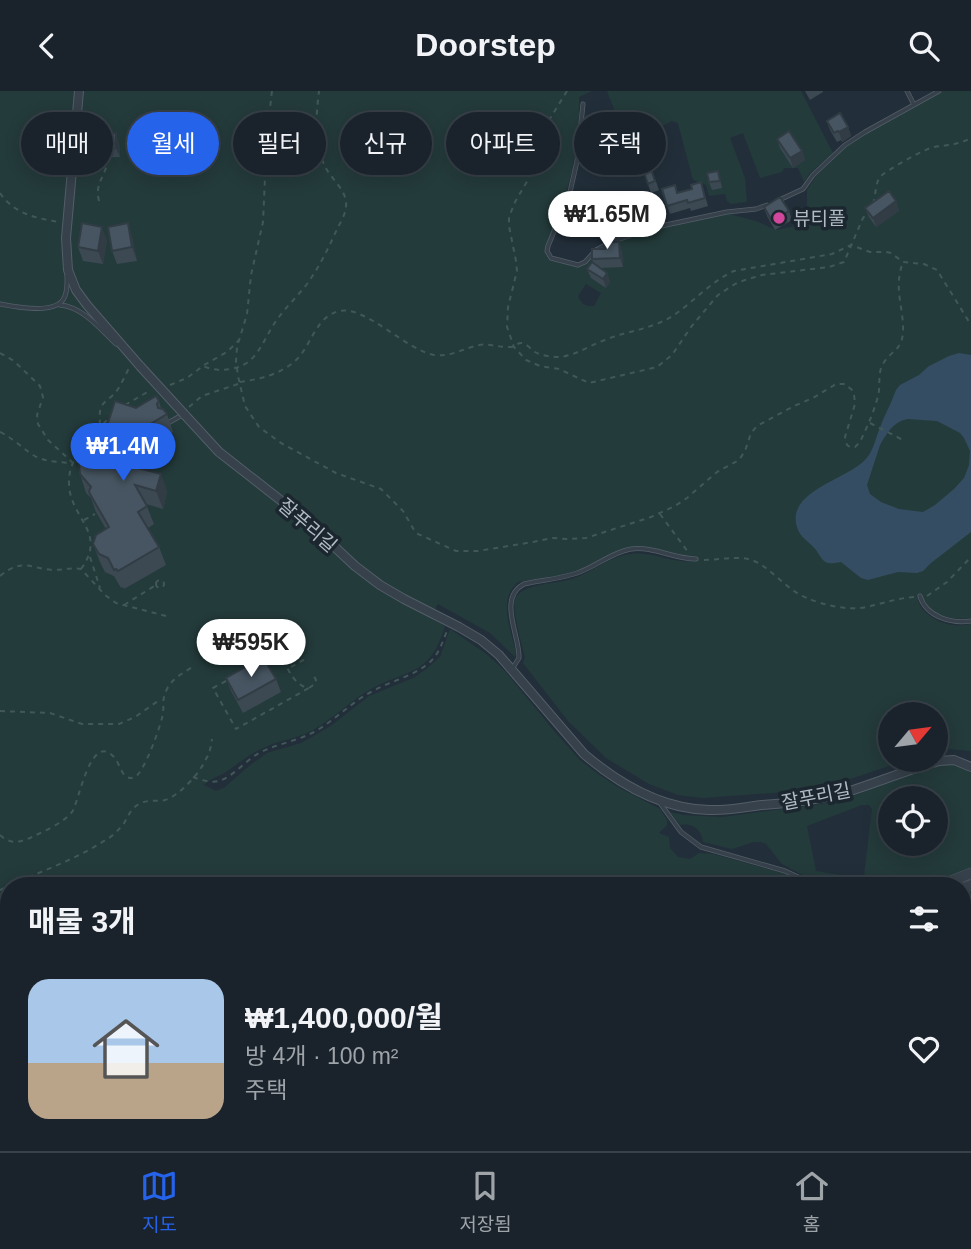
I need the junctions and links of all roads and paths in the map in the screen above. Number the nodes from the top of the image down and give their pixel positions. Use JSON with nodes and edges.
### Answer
{"nodes":[{"id":1,"x":79,"y":91,"type":"edge"},
{"id":2,"x":272,"y":91,"type":"edge"},
{"id":3,"x":319,"y":91,"type":"edge"},
{"id":4,"x":567,"y":91,"type":"edge"},
{"id":5,"x":907,"y":91,"type":"edge"},
{"id":6,"x":939,"y":91,"type":"edge"},
{"id":7,"x":583,"y":104,"type":"dead end"},
{"id":8,"x":914,"y":105,"type":"junction"},
{"id":9,"x":971,"y":138,"type":"edge"},
{"id":10,"x":104,"y":175,"type":"edge"},
{"id":11,"x":0,"y":193,"type":"edge"},
{"id":12,"x":99,"y":201,"type":"dead end"},
{"id":13,"x":68,"y":223,"type":"junction"},
{"id":14,"x":851,"y":245,"type":"junction"},
{"id":15,"x":903,"y":262,"type":"junction"},
{"id":16,"x":68,"y":270,"type":"junction"},
{"id":17,"x":0,"y":304,"type":"edge"},
{"id":18,"x":58,"y":305,"type":"junction"},
{"id":19,"x":971,"y":325,"type":"edge"},
{"id":20,"x":240,"y":338,"type":"junction"},
{"id":21,"x":513,"y":347,"type":"junction"},
{"id":22,"x":0,"y":353,"type":"edge"},
{"id":23,"x":131,"y":355,"type":"junction"},
{"id":24,"x":204,"y":366,"type":"junction"},
{"id":25,"x":237,"y":367,"type":"junction"},
{"id":26,"x":238,"y":383,"type":"junction"},
{"id":27,"x":162,"y":387,"type":"dead end"},
{"id":28,"x":151,"y":390,"type":"dead end"},
{"id":29,"x":123,"y":407,"type":"edge"},
{"id":30,"x":186,"y":411,"type":"junction"},
{"id":31,"x":115,"y":414,"type":"edge"},
{"id":32,"x":168,"y":423,"type":"edge"},
{"id":33,"x":869,"y":423,"type":"junction"},
{"id":34,"x":96,"y":431,"type":"junction"},
{"id":35,"x":0,"y":432,"type":"edge"},
{"id":36,"x":903,"y":440,"type":"dead end"},
{"id":37,"x":73,"y":463,"type":"junction"},
{"id":38,"x":95,"y":514,"type":"edge"},
{"id":39,"x":659,"y":514,"type":"junction"},
{"id":40,"x":83,"y":521,"type":"junction"},
{"id":41,"x":90,"y":557,"type":"junction"},
{"id":42,"x":971,"y":557,"type":"edge"},
{"id":43,"x":696,"y":559,"type":"junction"},
{"id":44,"x":82,"y":569,"type":"junction"},
{"id":45,"x":0,"y":576,"type":"edge"},
{"id":46,"x":156,"y":585,"type":"dead end"},
{"id":47,"x":101,"y":589,"type":"junction"},
{"id":48,"x":920,"y":596,"type":"junction"},
{"id":49,"x":124,"y":605,"type":"junction"},
{"id":50,"x":166,"y":616,"type":"dead end"},
{"id":51,"x":449,"y":621,"type":"junction"},
{"id":52,"x":971,"y":621,"type":"edge"},
{"id":53,"x":289,"y":631,"type":"dead end"},
{"id":54,"x":282,"y":649,"type":"junction"},
{"id":55,"x":305,"y":659,"type":"dead end"},
{"id":56,"x":259,"y":662,"type":"edge"},
{"id":57,"x":194,"y":666,"type":"dead end"},
{"id":58,"x":289,"y":669,"type":"junction"},
{"id":59,"x":512,"y":669,"type":"junction"},
{"id":60,"x":314,"y":676,"type":"dead end"},
{"id":61,"x":224,"y":682,"type":"edge"},
{"id":62,"x":309,"y":688,"type":"junction"},
{"id":63,"x":162,"y":699,"type":"junction"},
{"id":64,"x":0,"y":711,"type":"edge"},
{"id":65,"x":212,"y":739,"type":"dead end"},
{"id":66,"x":970,"y":764,"type":"edge"},
{"id":67,"x":193,"y":777,"type":"junction"},
{"id":68,"x":659,"y":801,"type":"junction"},
{"id":69,"x":0,"y":835,"type":"edge"},
{"id":70,"x":30,"y":877,"type":"edge"},
{"id":71,"x":798,"y":877,"type":"edge"}],
"edges":[{"from":1,"to":13,"type":"street","name":"잘푸리길"},
{"from":2,"to":20,"type":"path"},
{"from":3,"to":25,"type":"path"},
{"from":4,"to":21,"type":"path"},
{"from":5,"to":8,"type":"lane"},
{"from":6,"to":8,"type":"lane"},
{"from":7,"to":8,"type":"lane"},
{"from":9,"to":14,"type":"path"},
{"from":10,"to":12,"type":"path"},
{"from":11,"to":13,"type":"path"},
{"from":13,"to":16,"type":"street","name":"잘푸리길"},
{"from":14,"to":15,"type":"path"},
{"from":14,"to":21,"type":"path"},
{"from":14,"to":21,"type":"path"},
{"from":15,"to":19,"type":"path"},
{"from":15,"to":33,"type":"path"},
{"from":16,"to":18,"type":"lane","name":"잘푸리길"},
{"from":16,"to":23,"type":"street","name":"잘푸리길"},
{"from":17,"to":18,"type":"lane","name":"잘푸리길"},
{"from":18,"to":23,"type":"lane","name":"잘푸리길"},
{"from":20,"to":24,"type":"path"},
{"from":20,"to":25,"type":"path"},
{"from":21,"to":26,"type":"path"},
{"from":22,"to":37,"type":"path"},
{"from":23,"to":30,"type":"street","name":"잘푸리길","bridge":true},
{"from":23,"to":34,"type":"path"},
{"from":24,"to":25,"type":"path"},
{"from":24,"to":27,"type":"path"},
{"from":25,"to":26,"type":"path"},
{"from":26,"to":30,"type":"path"},
{"from":26,"to":39,"type":"path"},
{"from":28,"to":29,"type":"path"},
{"from":30,"to":32,"type":"lane"},
{"from":30,"to":51,"type":"street","name":"잘푸리길"},
{"from":31,"to":34,"type":"path"},
{"from":33,"to":36,"type":"path"},
{"from":33,"to":39,"type":"path"},
{"from":34,"to":37,"type":"path"},
{"from":35,"to":37,"type":"path"},
{"from":37,"to":40,"type":"path"},
{"from":38,"to":40,"type":"path"},
{"from":39,"to":43,"type":"path"},
{"from":40,"to":41,"type":"path"},
{"from":41,"to":44,"type":"path"},
{"from":41,"to":47,"type":"path"},
{"from":42,"to":48,"type":"path"},
{"from":43,"to":48,"type":"path"},
{"from":43,"to":59,"type":"lane"},
{"from":44,"to":45,"type":"path"},
{"from":44,"to":47,"type":"path"},
{"from":46,"to":49,"type":"path"},
{"from":47,"to":49,"type":"path"},
{"from":48,"to":52,"type":"lane"},
{"from":49,"to":50,"type":"path"},
{"from":51,"to":59,"type":"street","name":"잘푸리길"},
{"from":51,"to":67,"type":"path"},
{"from":53,"to":54,"type":"path"},
{"from":54,"to":56,"type":"path"},
{"from":54,"to":58,"type":"path"},
{"from":55,"to":58,"type":"path"},
{"from":57,"to":63,"type":"path"},
{"from":58,"to":62,"type":"path"},
{"from":59,"to":68,"type":"street","name":"잘푸리길"},
{"from":60,"to":62,"type":"path"},
{"from":61,"to":62,"type":"path"},
{"from":63,"to":64,"type":"path"},
{"from":63,"to":69,"type":"path"},
{"from":65,"to":67,"type":"path"},
{"from":66,"to":68,"type":"street","name":"잘푸리길"},
{"from":67,"to":70,"type":"path"},
{"from":68,"to":71,"type":"lane","name":"잘푸리길"}]}
